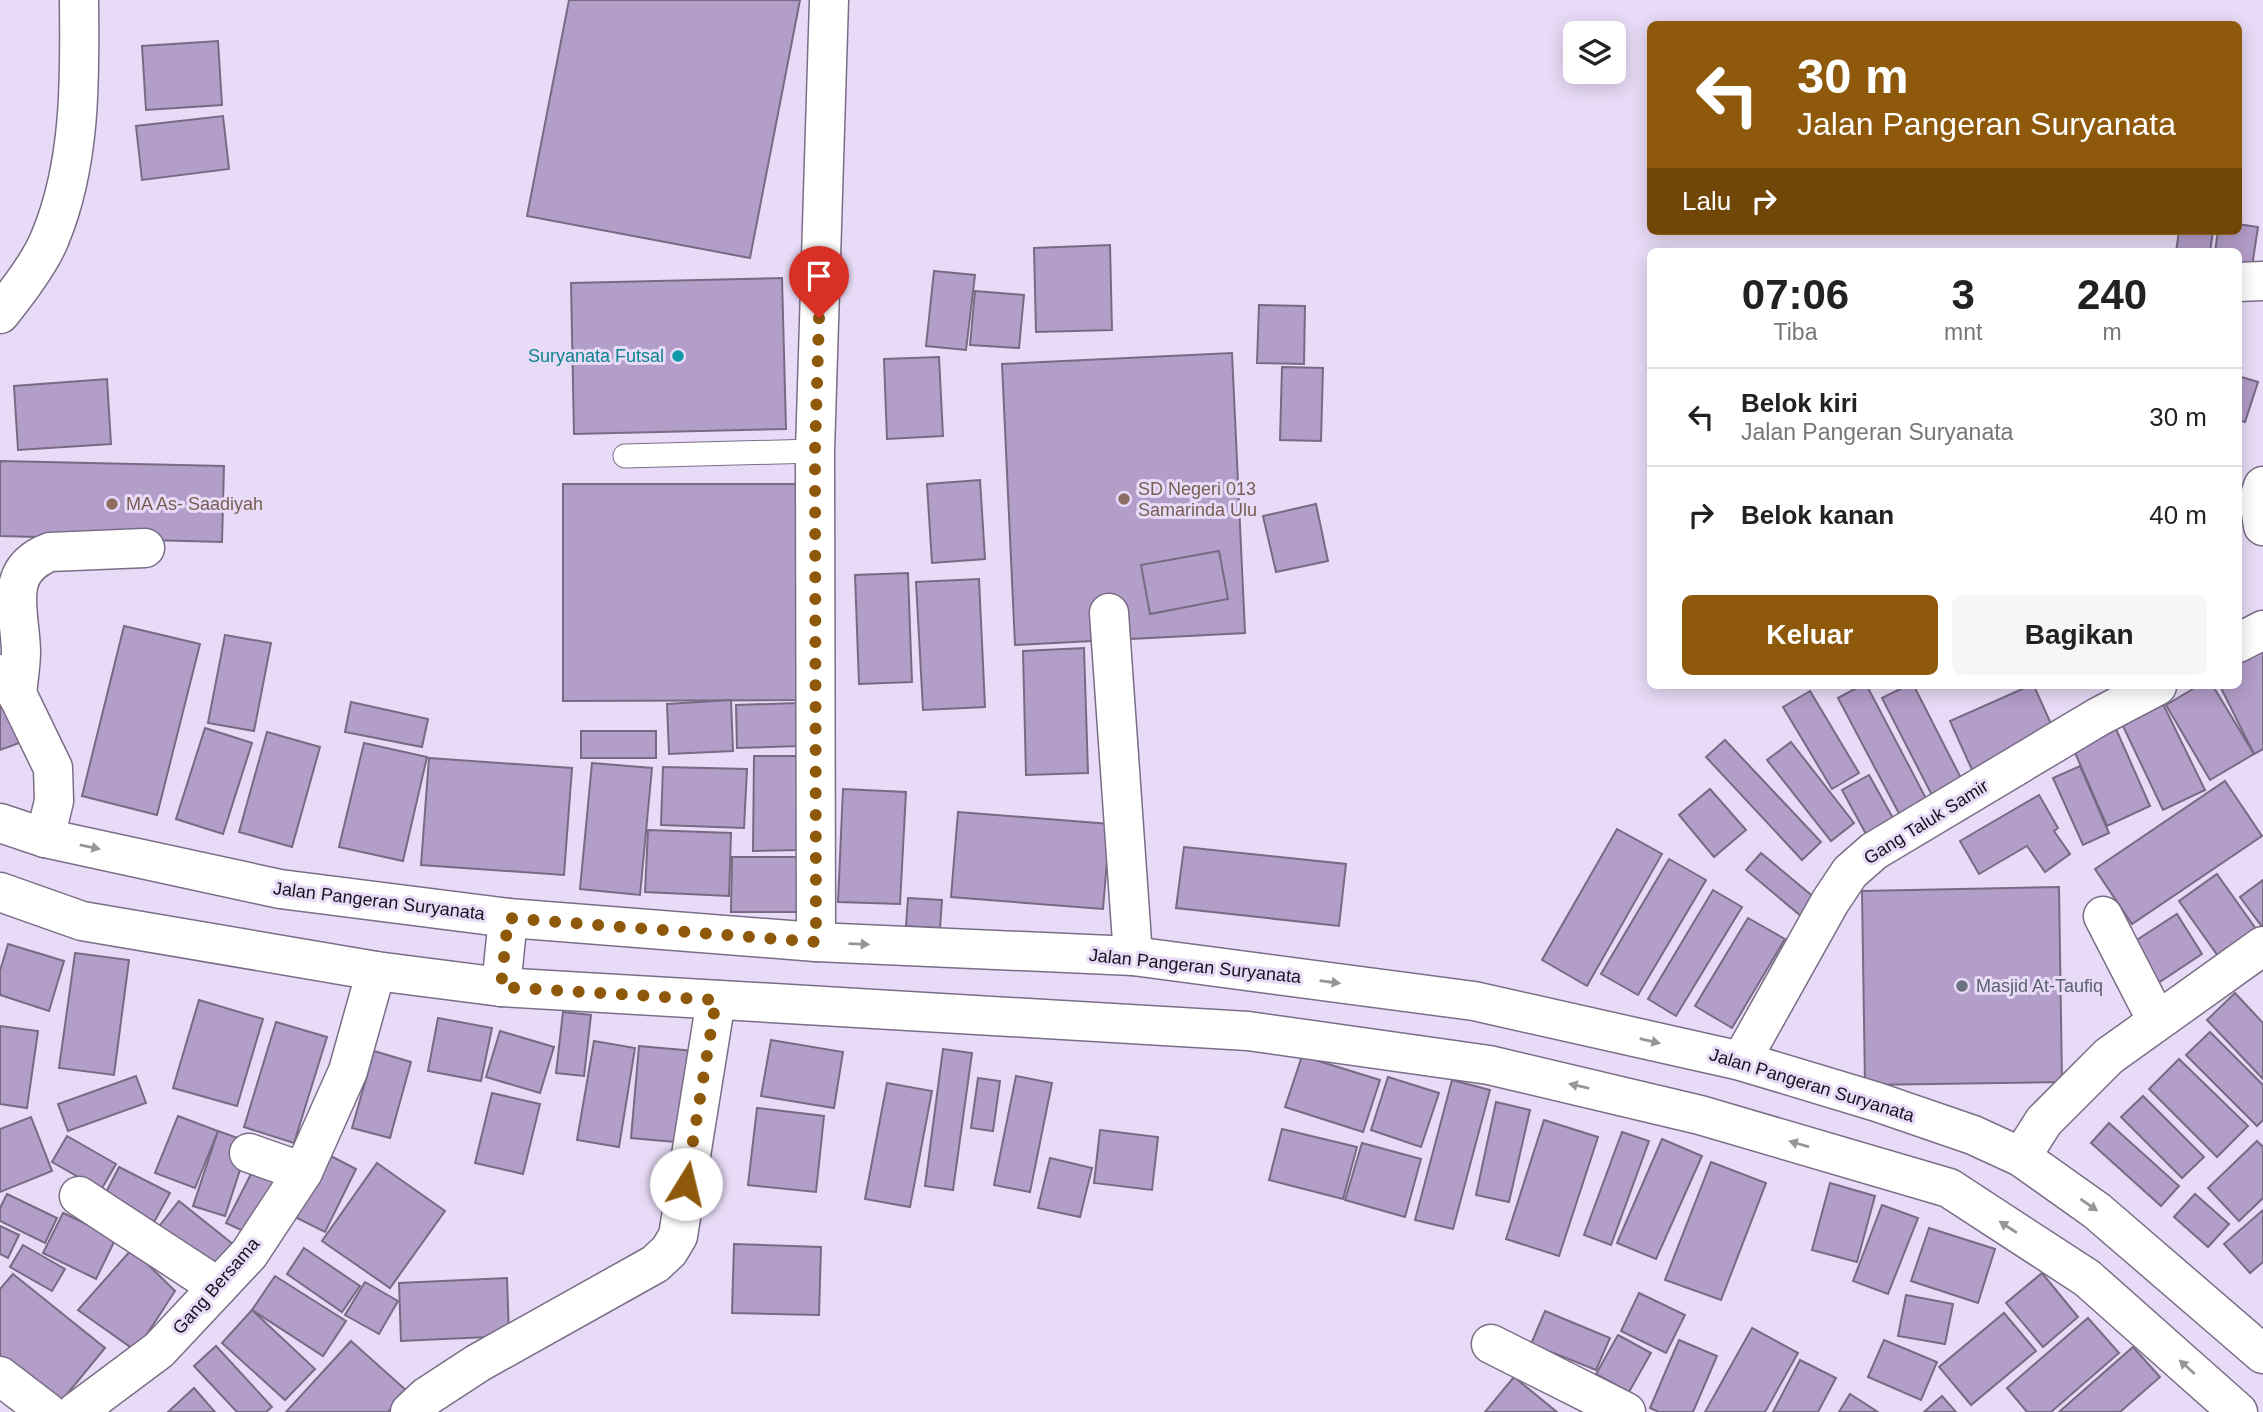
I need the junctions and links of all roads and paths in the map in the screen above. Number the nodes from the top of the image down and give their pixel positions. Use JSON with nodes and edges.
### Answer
{"nodes":[{"id":1,"x":79,"y":0,"type":"edge"},
{"id":2,"x":829,"y":0,"type":"edge"},
{"id":3,"x":2263,"y":281,"type":"edge"},
{"id":4,"x":2242,"y":282,"type":"edge"},
{"id":5,"x":0,"y":314,"type":"edge"},
{"id":6,"x":815,"y":451,"type":"junction"},
{"id":7,"x":625,"y":456,"type":"dead end"},
{"id":8,"x":2263,"y":486,"type":"edge"},
{"id":9,"x":2263,"y":526,"type":"edge"},
{"id":10,"x":145,"y":548,"type":"dead end"},
{"id":11,"x":1109,"y":613,"type":"dead end"},
{"id":12,"x":2263,"y":630,"type":"edge"},
{"id":13,"x":2242,"y":641,"type":"edge"},
{"id":14,"x":0,"y":656,"type":"edge"},
{"id":15,"x":2143,"y":689,"type":"edge"},
{"id":16,"x":17,"y":695,"type":"junction"},
{"id":17,"x":2107,"y":697,"type":"edge"},
{"id":18,"x":0,"y":824,"type":"edge"},
{"id":19,"x":45,"y":838,"type":"junction"},
{"id":20,"x":0,"y":892,"type":"edge"},
{"id":21,"x":2103,"y":916,"type":"dead end"},
{"id":22,"x":508,"y":918,"type":"junction"},
{"id":23,"x":816,"y":942,"type":"junction"},
{"id":24,"x":2263,"y":946,"type":"edge"},
{"id":25,"x":1133,"y":956,"type":"junction"},
{"id":26,"x":376,"y":971,"type":"junction"},
{"id":27,"x":501,"y":987,"type":"junction"},
{"id":28,"x":716,"y":1000,"type":"junction"},
{"id":29,"x":2157,"y":1021,"type":"junction"},
{"id":30,"x":1741,"y":1061,"type":"junction"},
{"id":31,"x":1973,"y":1135,"type":"junction"},
{"id":32,"x":249,"y":1153,"type":"dead end"},
{"id":33,"x":2021,"y":1157,"type":"junction"},
{"id":34,"x":303,"y":1172,"type":"junction"},
{"id":35,"x":1949,"y":1188,"type":"junction"},
{"id":36,"x":79,"y":1196,"type":"dead end"},
{"id":37,"x":218,"y":1287,"type":"junction"},
{"id":38,"x":1491,"y":1344,"type":"dead end"},
{"id":39,"x":2263,"y":1354,"type":"edge"},
{"id":40,"x":0,"y":1376,"type":"edge"},
{"id":41,"x":47,"y":1412,"type":"edge"},
{"id":42,"x":76,"y":1412,"type":"edge"},
{"id":43,"x":410,"y":1412,"type":"edge"},
{"id":44,"x":1626,"y":1412,"type":"edge"},
{"id":45,"x":2238,"y":1412,"type":"edge"}],
"edges":[{"from":1,"to":5,"type":"main road"},
{"from":2,"to":6,"type":"main road"},
{"from":3,"to":4,"type":"main road"},
{"from":6,"to":7,"type":"lane"},
{"from":6,"to":23,"type":"main road"},
{"from":8,"to":9,"type":"main road"},
{"from":10,"to":16,"type":"main road"},
{"from":11,"to":25,"type":"main road"},
{"from":12,"to":13,"type":"main road"},
{"from":14,"to":16,"type":"main road"},
{"from":15,"to":17,"type":"main road","name":"Gang Taluk Samir"},
{"from":16,"to":19,"type":"main road"},
{"from":17,"to":30,"type":"main road","name":"Gang Taluk Samir"},
{"from":18,"to":19,"type":"main road","name":"Jalan Pangeran Suryanata"},
{"from":19,"to":22,"type":"main road","name":"Jalan Pangeran Suryanata","one_way":true},
{"from":20,"to":26,"type":"main road"},
{"from":21,"to":29,"type":"main road"},
{"from":22,"to":23,"type":"main road","name":"Jalan Pangeran Suryanata"},
{"from":22,"to":27,"type":"main road"},
{"from":23,"to":25,"type":"main road","name":"Jalan Pangeran Suryanata","one_way":true},
{"from":24,"to":29,"type":"main road"},
{"from":25,"to":30,"type":"main road","name":"Jalan Pangeran Suryanata","one_way":true},
{"from":26,"to":27,"type":"main road"},
{"from":26,"to":34,"type":"main road","name":"Gang Bersama"},
{"from":27,"to":28,"type":"main road"},
{"from":35,"to":28,"type":"main road","one_way":true},
{"from":28,"to":43,"type":"main road"},
{"from":29,"to":33,"type":"main road"},
{"from":30,"to":31,"type":"main road","name":"Jalan Pangeran Suryanata"},
{"from":31,"to":33,"type":"main road","name":"Jalan Pangeran Suryanata"},
{"from":31,"to":35,"type":"main road"},
{"from":32,"to":34,"type":"main road"},
{"from":33,"to":39,"type":"main road","name":"Jalan Pangeran Suryanata","one_way":true},
{"from":34,"to":37,"type":"main road","name":"Gang Bersama"},
{"from":45,"to":35,"type":"main road","one_way":true},
{"from":36,"to":37,"type":"main road"},
{"from":37,"to":42,"type":"main road","name":"Gang Bersama"},
{"from":38,"to":44,"type":"main road"},
{"from":40,"to":41,"type":"main road"}]}
